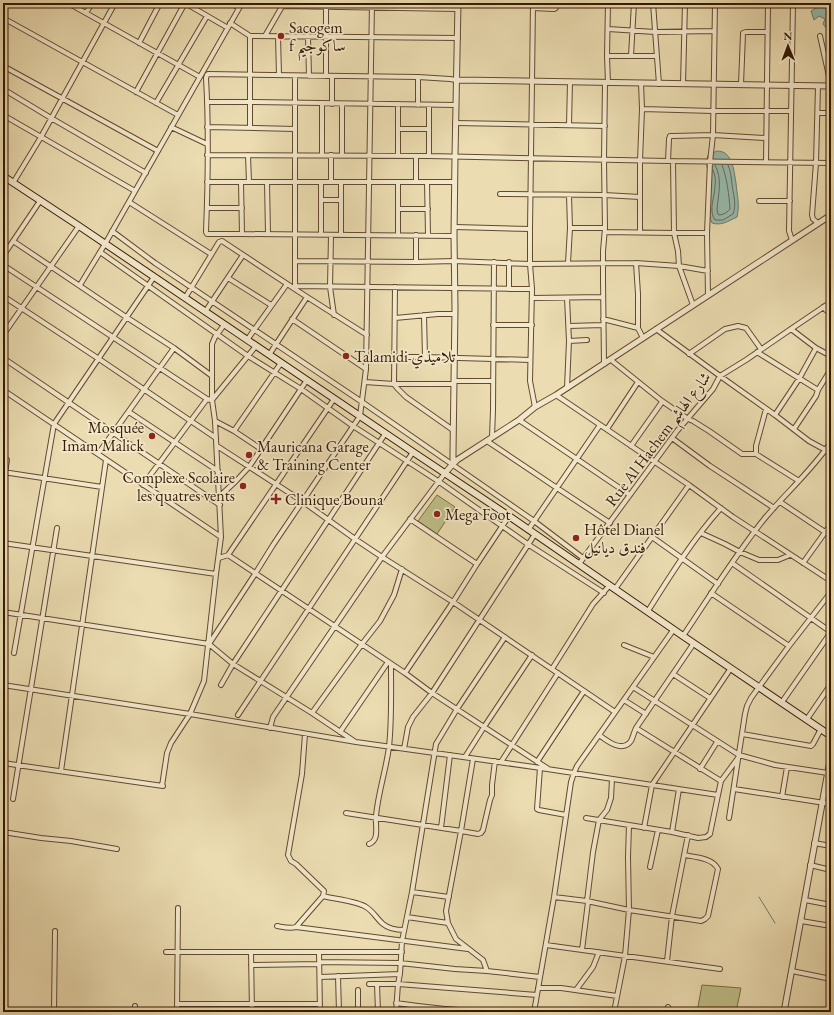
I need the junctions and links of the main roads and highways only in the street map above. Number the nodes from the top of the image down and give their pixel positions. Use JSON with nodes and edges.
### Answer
{"nodes":[{"id":1,"x":3,"y":176,"type":"edge"},
{"id":2,"x":831,"y":736,"type":"edge"}],
"edges":[{"from":1,"to":2,"type":"main road"}]}
